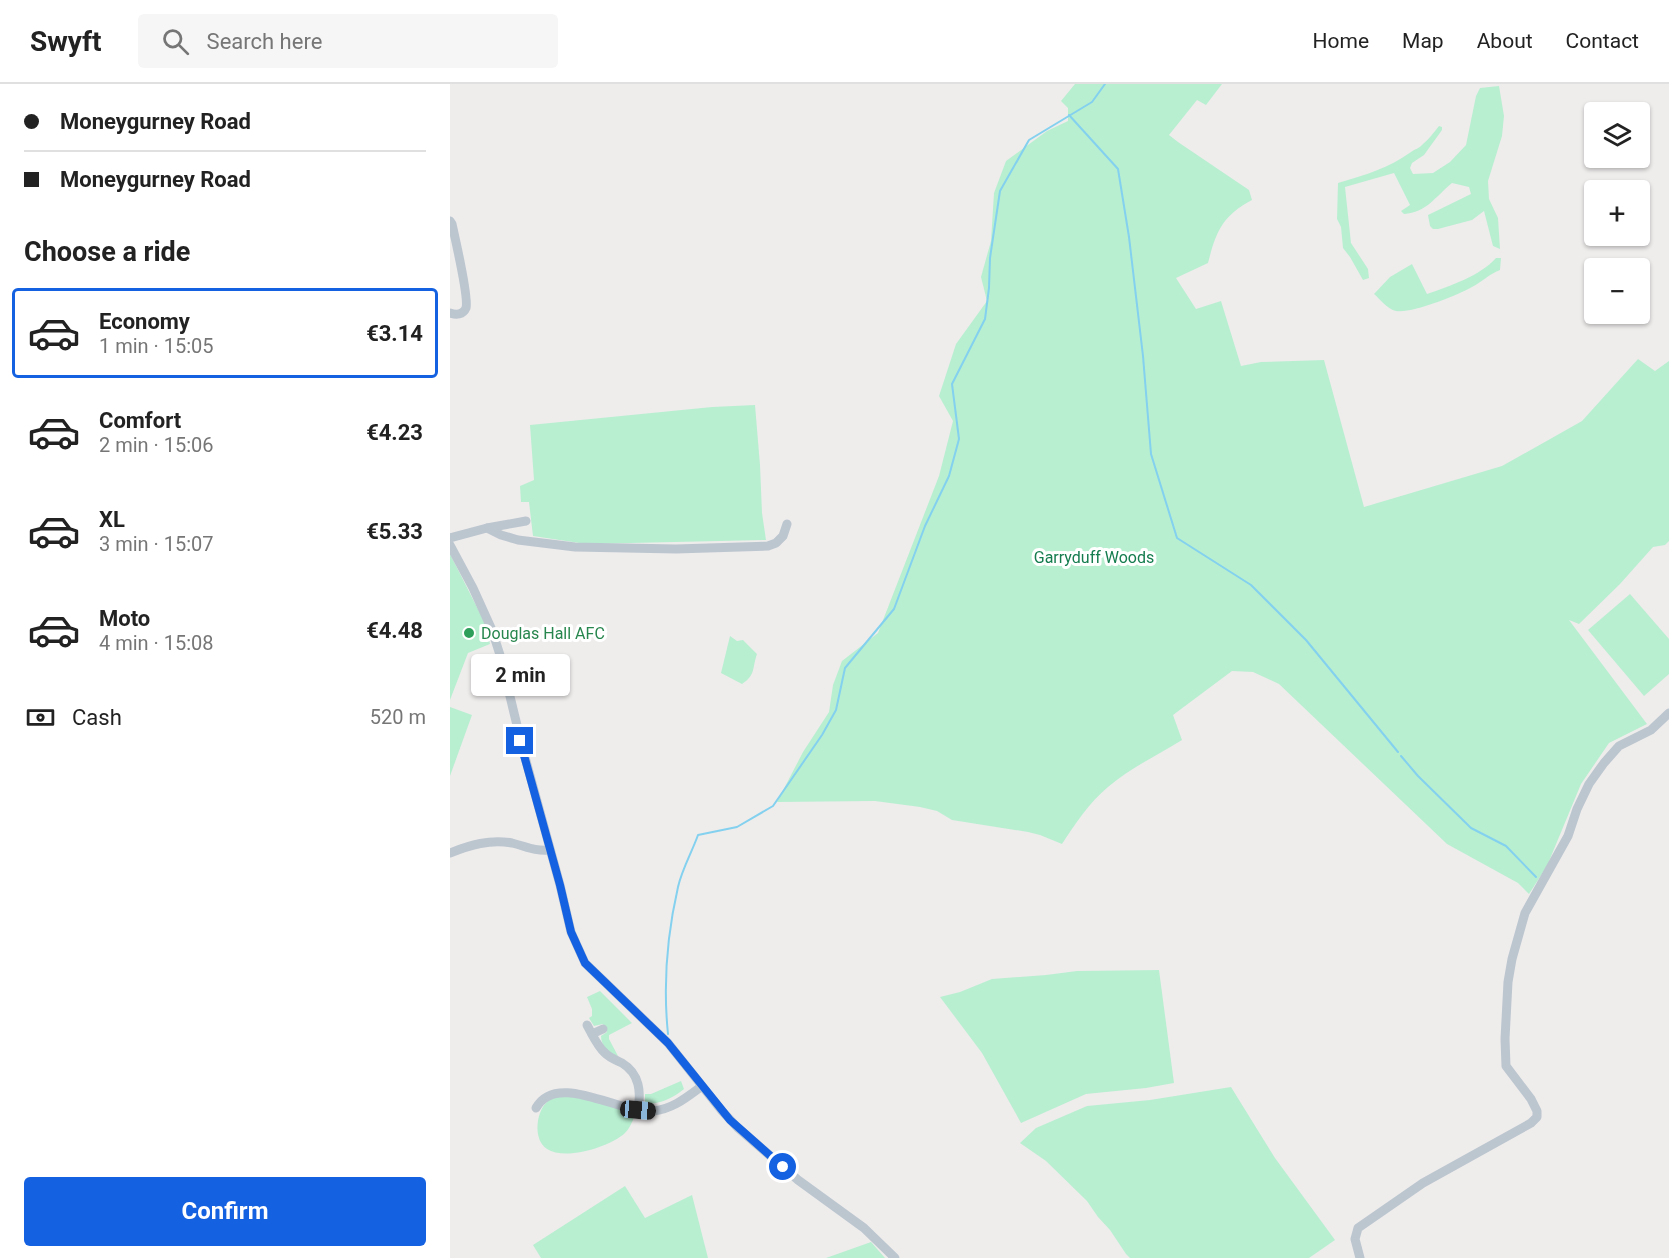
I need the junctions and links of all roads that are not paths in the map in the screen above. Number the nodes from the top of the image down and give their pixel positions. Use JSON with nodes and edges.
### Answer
{"nodes":[{"id":1,"x":450,"y":221,"type":"edge"},
{"id":2,"x":450,"y":313,"type":"edge"},
{"id":3,"x":526,"y":520,"type":"dead end"},
{"id":4,"x":787,"y":524,"type":"dead end"},
{"id":5,"x":487,"y":528,"type":"junction"},
{"id":6,"x":450,"y":538,"type":"edge"},
{"id":7,"x":450,"y":545,"type":"edge"},
{"id":8,"x":1669,"y":713,"type":"edge"},
{"id":9,"x":550,"y":850,"type":"junction"},
{"id":10,"x":450,"y":853,"type":"edge"},
{"id":11,"x":587,"y":1024,"type":"dead end"},
{"id":12,"x":603,"y":1029,"type":"dead end"},
{"id":13,"x":592,"y":1034,"type":"junction"},
{"id":14,"x":702,"y":1086,"type":"junction"},
{"id":15,"x":536,"y":1108,"type":"dead end"},
{"id":16,"x":638,"y":1110,"type":"junction"},
{"id":17,"x":896,"y":1258,"type":"edge"},
{"id":18,"x":1360,"y":1258,"type":"edge"}],
"edges":[{"from":1,"to":2,"type":"street"},
{"from":3,"to":5,"type":"street"},
{"from":4,"to":5,"type":"street"},
{"from":5,"to":6,"type":"street"},
{"from":7,"to":9,"type":"street"},
{"from":8,"to":18,"type":"street"},
{"from":9,"to":10,"type":"street"},
{"from":9,"to":14,"type":"street"},
{"from":11,"to":13,"type":"street"},
{"from":12,"to":13,"type":"street"},
{"from":13,"to":16,"type":"street"},
{"from":14,"to":16,"type":"street"},
{"from":14,"to":17,"type":"street"},
{"from":15,"to":16,"type":"street"}]}
